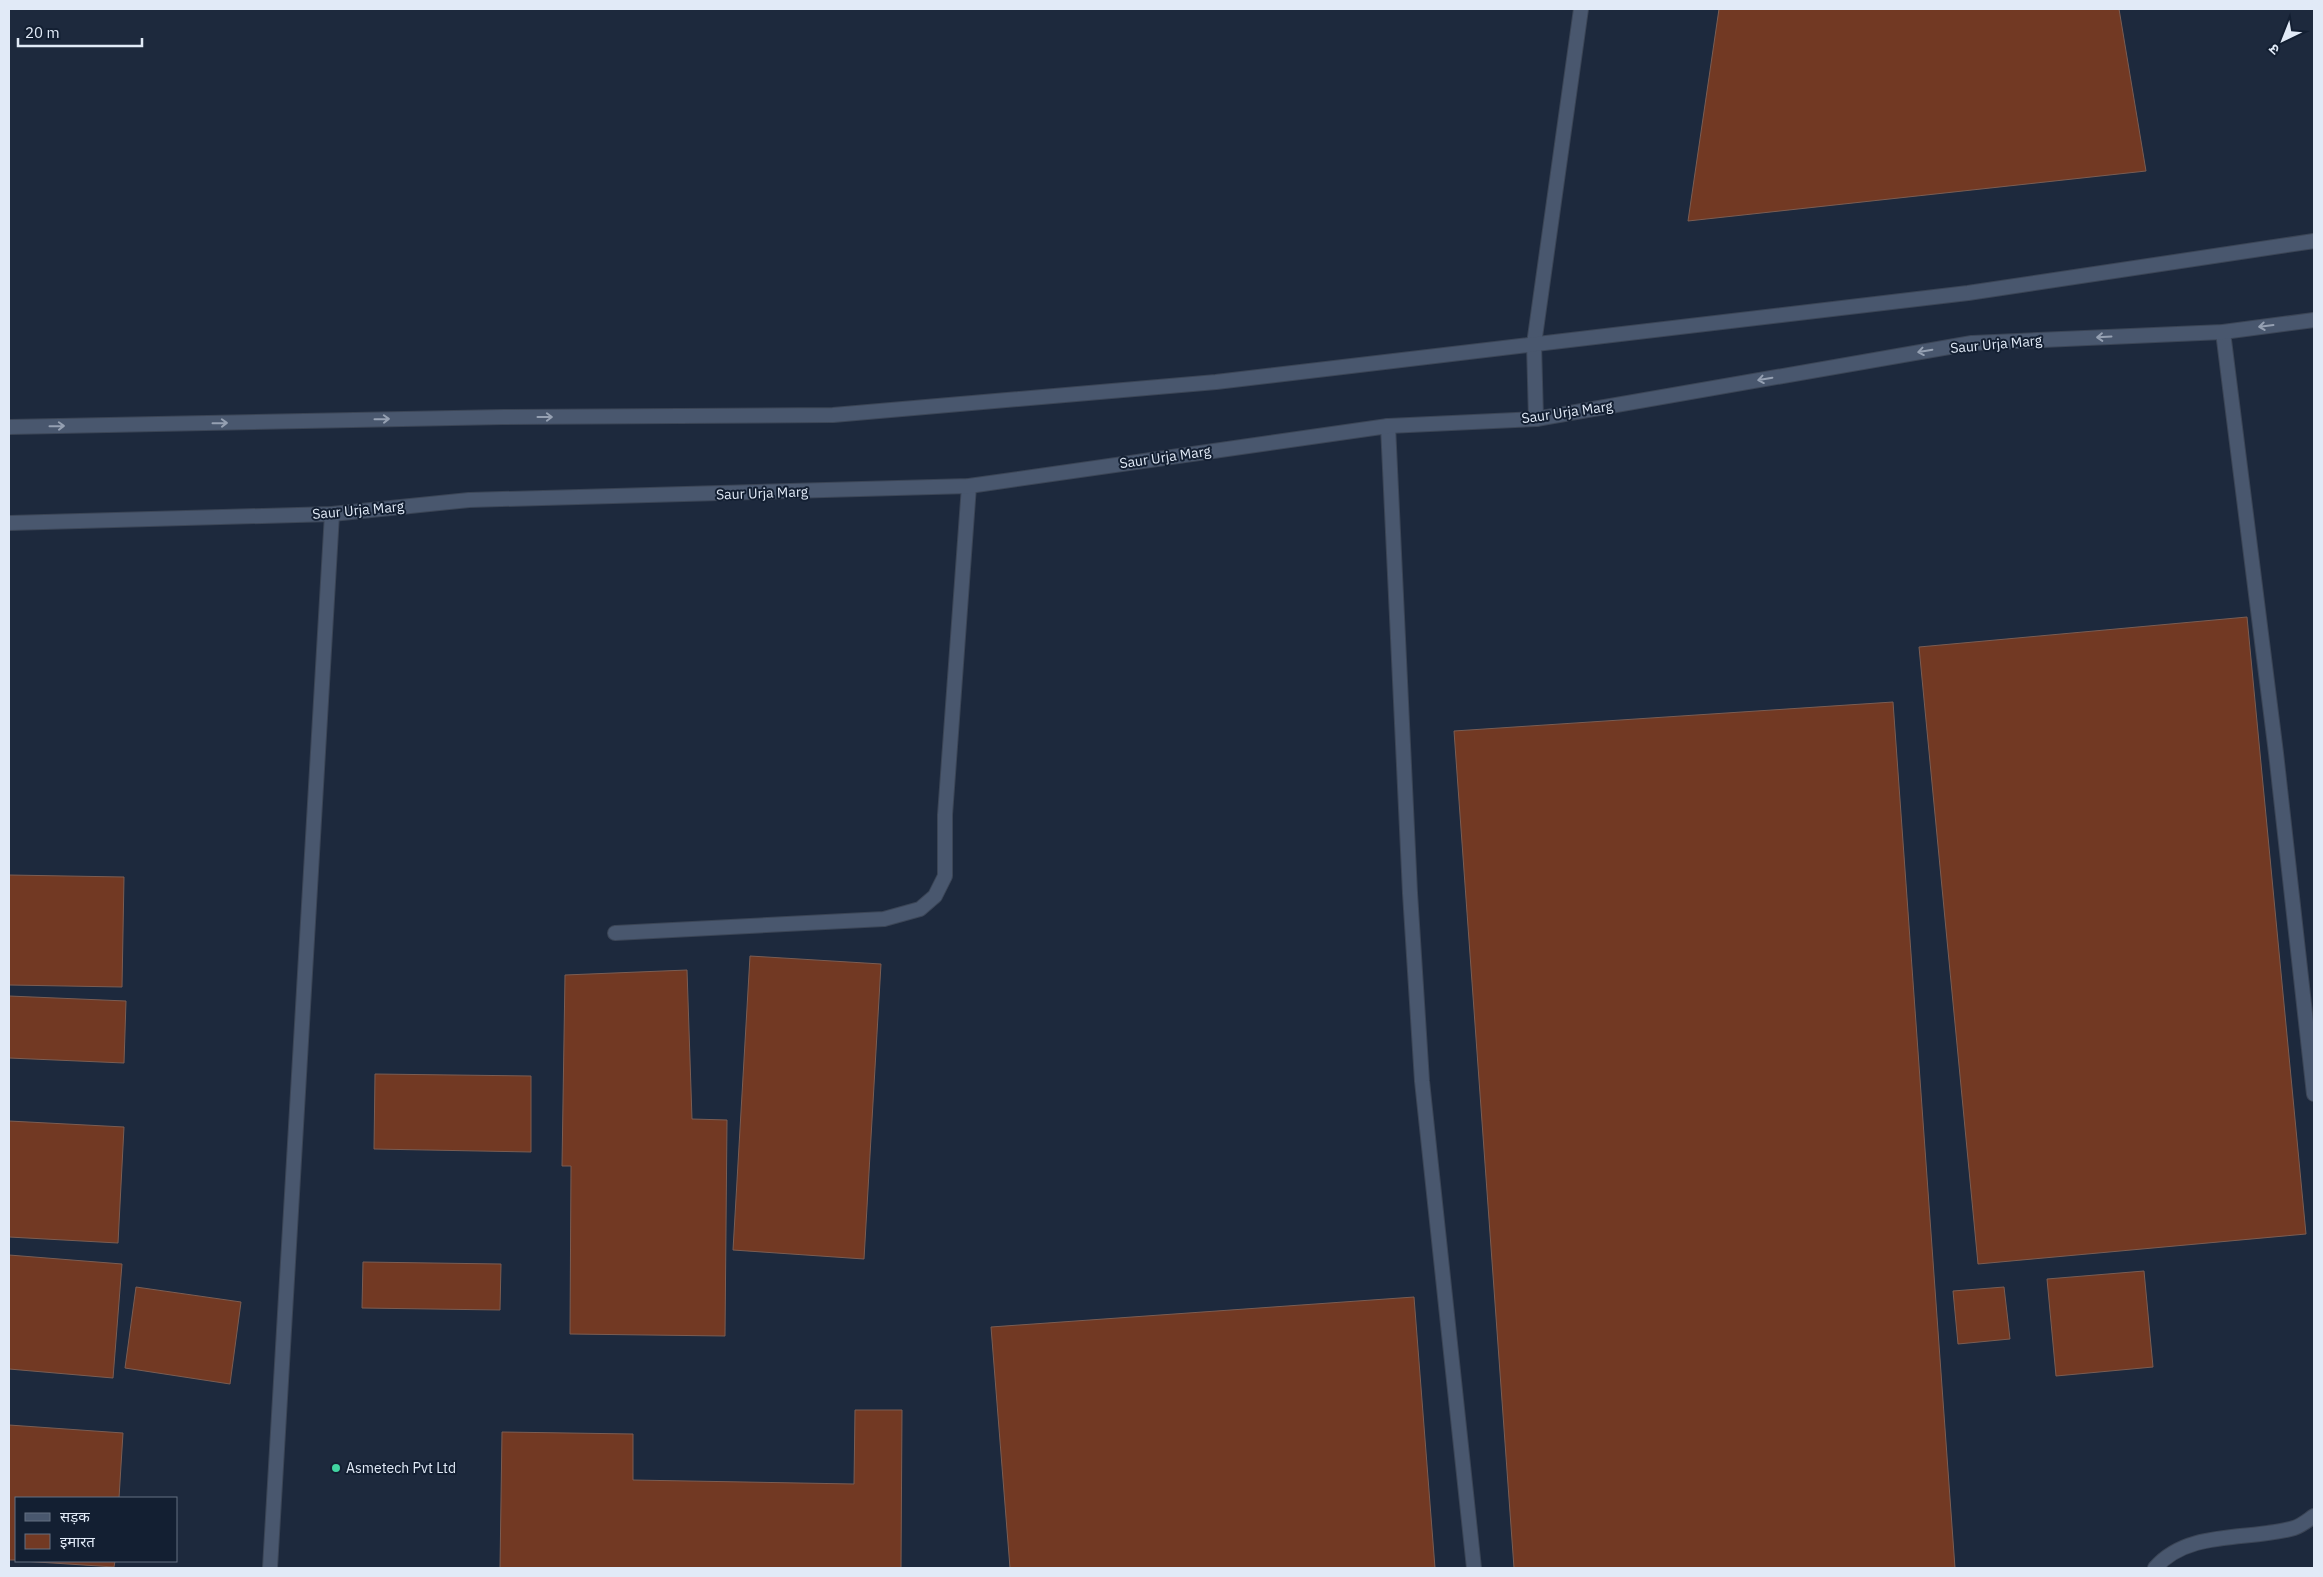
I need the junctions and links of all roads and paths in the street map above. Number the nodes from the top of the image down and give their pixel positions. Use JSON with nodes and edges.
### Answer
{"nodes":[{"id":1,"x":1581,"y":9,"type":"edge"},
{"id":2,"x":2314,"y":241,"type":"edge"},
{"id":3,"x":2314,"y":320,"type":"edge"},
{"id":4,"x":2223,"y":332,"type":"junction"},
{"id":5,"x":1534,"y":344,"type":"junction"},
{"id":6,"x":1536,"y":419,"type":"junction"},
{"id":7,"x":9,"y":426,"type":"edge"},
{"id":8,"x":1388,"y":426,"type":"junction"},
{"id":9,"x":969,"y":486,"type":"junction"},
{"id":10,"x":332,"y":514,"type":"junction"},
{"id":11,"x":9,"y":523,"type":"edge"},
{"id":12,"x":615,"y":933,"type":"dead end"},
{"id":13,"x":2314,"y":1094,"type":"edge"},
{"id":14,"x":2314,"y":1516,"type":"edge"},
{"id":15,"x":270,"y":1568,"type":"edge"},
{"id":16,"x":1474,"y":1568,"type":"edge"},
{"id":17,"x":2155,"y":1568,"type":"edge"}],
"edges":[{"from":1,"to":5,"type":"street"},
{"from":2,"to":5,"type":"street"},
{"from":3,"to":4,"type":"street","name":"Saur Urja Marg","one_way":true},
{"from":4,"to":6,"type":"street","name":"Saur Urja Marg","one_way":true},
{"from":4,"to":13,"type":"street"},
{"from":5,"to":6,"type":"street"},
{"from":7,"to":5,"type":"street","one_way":true},
{"from":6,"to":8,"type":"street","name":"Saur Urja Marg"},
{"from":8,"to":9,"type":"street","name":"Saur Urja Marg"},
{"from":8,"to":16,"type":"street"},
{"from":9,"to":10,"type":"street","name":"Saur Urja Marg"},
{"from":9,"to":12,"type":"street"},
{"from":10,"to":11,"type":"street","name":"Saur Urja Marg"},
{"from":10,"to":15,"type":"street"},
{"from":14,"to":17,"type":"street"}]}
